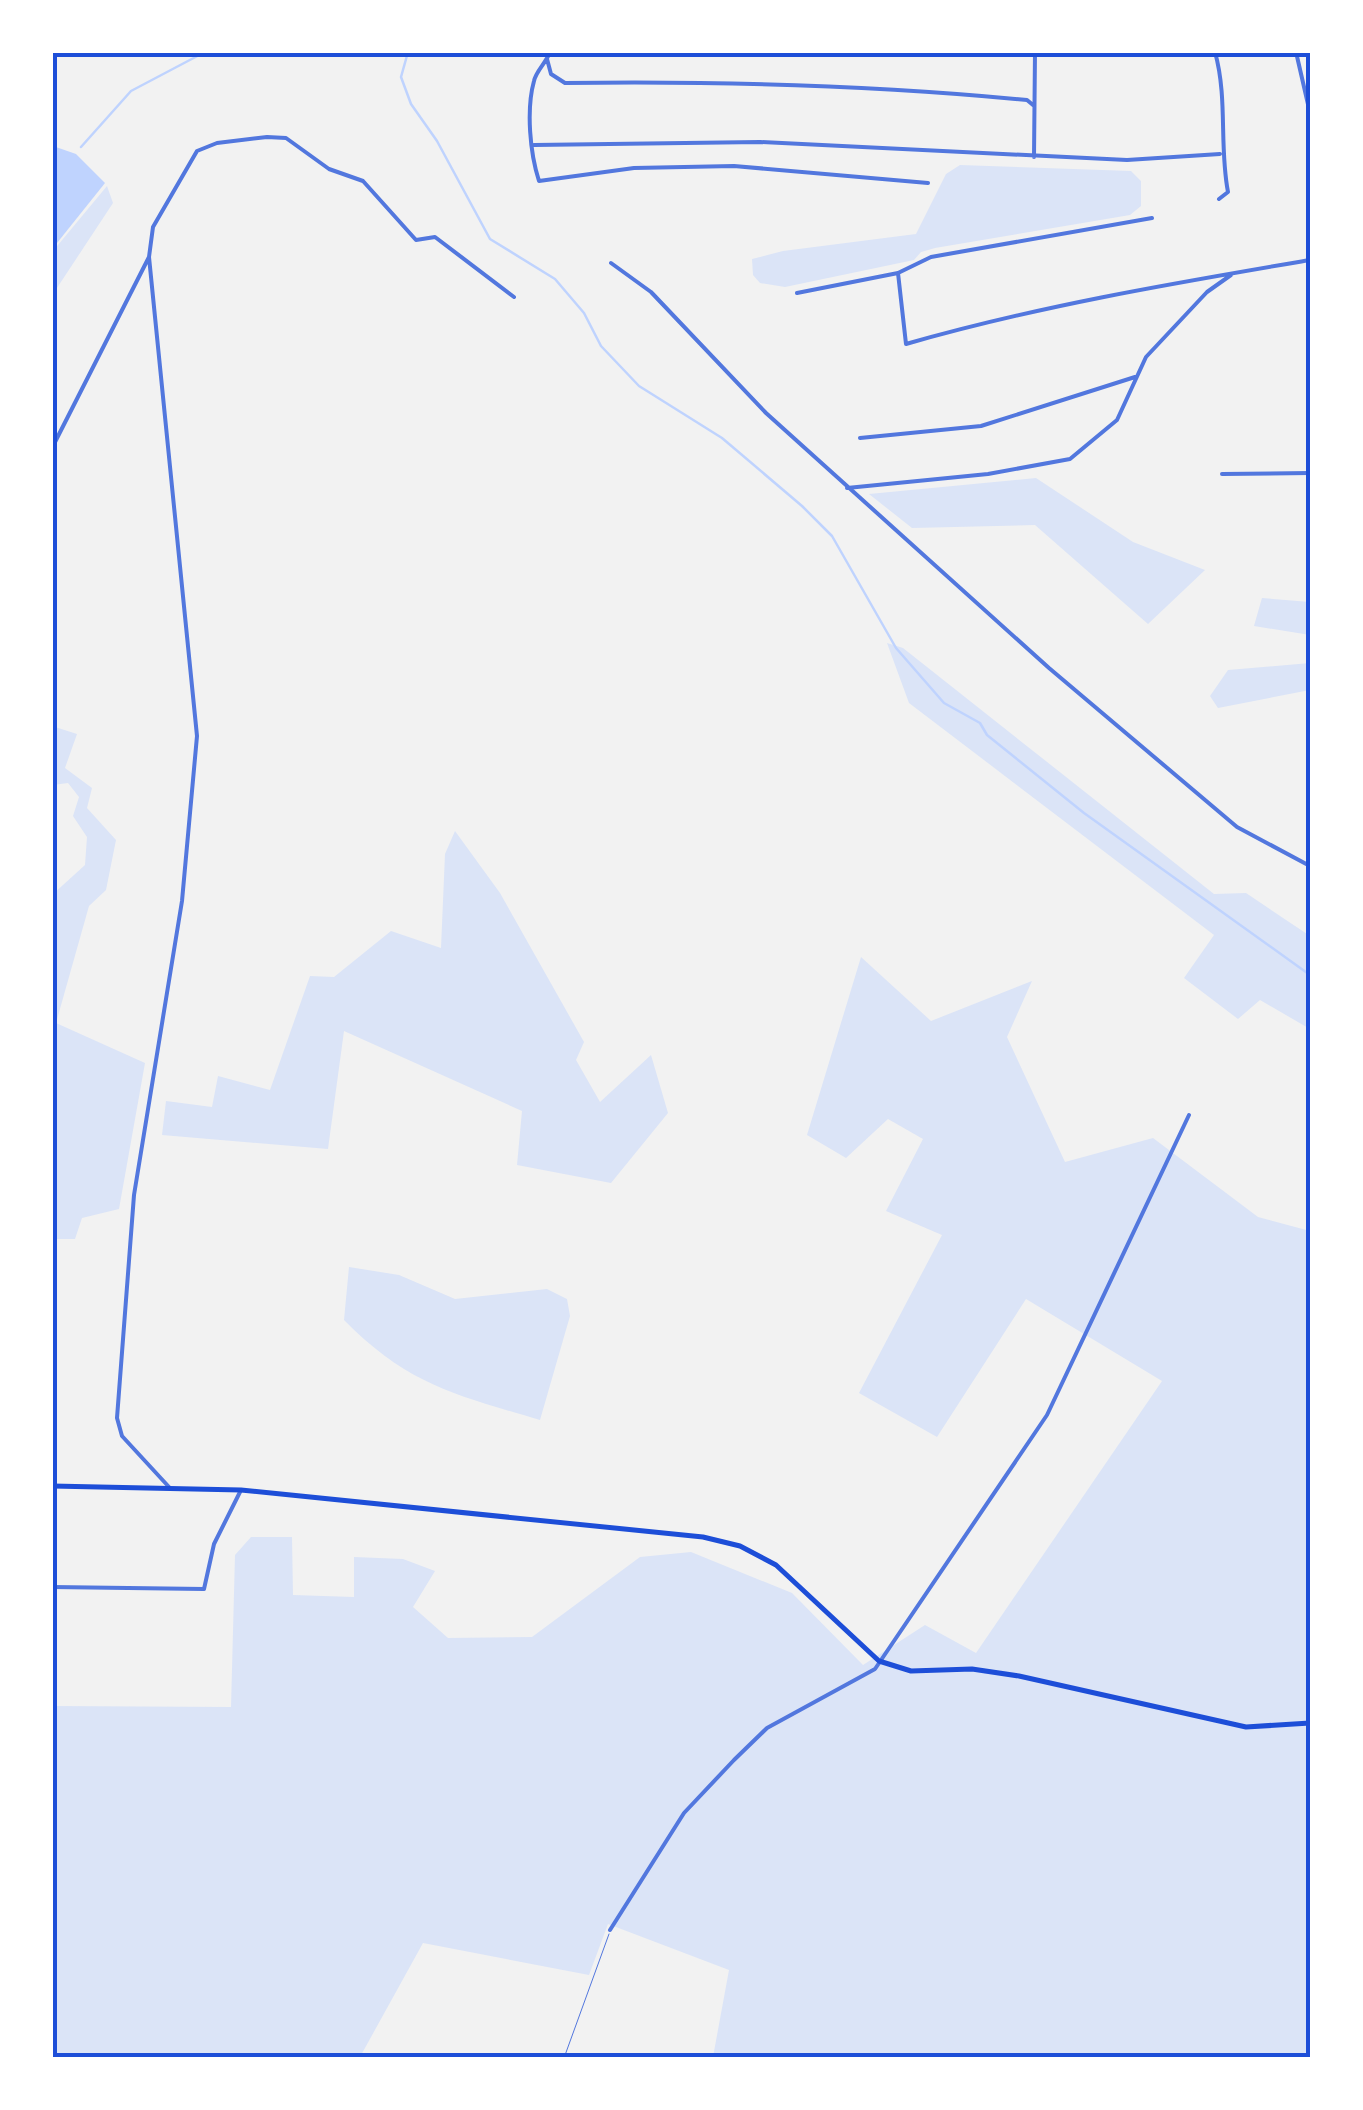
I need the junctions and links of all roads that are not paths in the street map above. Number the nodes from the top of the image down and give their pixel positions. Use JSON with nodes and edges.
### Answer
{"nodes":[{"id":1,"x":1035,"y":52,"type":"edge"},
{"id":2,"x":1215,"y":52,"type":"edge"},
{"id":3,"x":1296,"y":52,"type":"edge"},
{"id":4,"x":548,"y":56,"type":"edge"},
{"id":5,"x":1033,"y":105,"type":"junction"},
{"id":6,"x":1310,"y":112,"type":"edge"},
{"id":7,"x":534,"y":145,"type":"junction"},
{"id":8,"x":1220,"y":154,"type":"junction"},
{"id":9,"x":1035,"y":158,"type":"junction"},
{"id":10,"x":928,"y":183,"type":"dead end"},
{"id":11,"x":1220,"y":199,"type":"dead end"},
{"id":12,"x":1152,"y":218,"type":"dead end"},
{"id":13,"x":149,"y":257,"type":"junction"},
{"id":14,"x":1310,"y":260,"type":"edge"},
{"id":15,"x":611,"y":263,"type":"dead end"},
{"id":16,"x":898,"y":273,"type":"junction"},
{"id":17,"x":1233,"y":273,"type":"junction"},
{"id":18,"x":797,"y":293,"type":"dead end"},
{"id":19,"x":514,"y":297,"type":"dead end"},
{"id":20,"x":1136,"y":378,"type":"junction"},
{"id":21,"x":860,"y":438,"type":"dead end"},
{"id":22,"x":52,"y":448,"type":"edge"},
{"id":23,"x":1310,"y":472,"type":"edge"},
{"id":24,"x":1222,"y":474,"type":"dead end"},
{"id":25,"x":847,"y":488,"type":"junction"},
{"id":26,"x":1310,"y":866,"type":"edge"},
{"id":27,"x":1189,"y":1114,"type":"dead end"},
{"id":28,"x":52,"y":1486,"type":"edge"},
{"id":29,"x":169,"y":1487,"type":"junction"},
{"id":30,"x":240,"y":1490,"type":"junction"},
{"id":31,"x":52,"y":1587,"type":"edge"},
{"id":32,"x":879,"y":1662,"type":"junction"},
{"id":33,"x":1310,"y":1723,"type":"edge"},
{"id":34,"x":610,"y":1930,"type":"joint"},
{"id":35,"x":564,"y":2058,"type":"edge"}],
"edges":[{"from":1,"to":5,"type":"street"},
{"from":2,"to":8,"type":"street"},
{"from":3,"to":6,"type":"street"},
{"from":4,"to":5,"type":"street"},
{"from":4,"to":7,"type":"street"},
{"from":5,"to":9,"type":"street"},
{"from":7,"to":9,"type":"street"},
{"from":7,"to":10,"type":"street"},
{"from":8,"to":9,"type":"street"},
{"from":8,"to":11,"type":"street"},
{"from":12,"to":16,"type":"street"},
{"from":13,"to":19,"type":"street"},
{"from":13,"to":22,"type":"street"},
{"from":13,"to":29,"type":"street"},
{"from":14,"to":17,"type":"street"},
{"from":15,"to":25,"type":"street"},
{"from":16,"to":17,"type":"street"},
{"from":16,"to":18,"type":"street"},
{"from":17,"to":20,"type":"street"},
{"from":20,"to":21,"type":"street"},
{"from":20,"to":25,"type":"street"},
{"from":23,"to":24,"type":"street"},
{"from":25,"to":26,"type":"street"},
{"from":27,"to":32,"type":"street"},
{"from":28,"to":29,"type":"main road"},
{"from":29,"to":30,"type":"main road"},
{"from":30,"to":31,"type":"street"},
{"from":30,"to":32,"type":"main road"},
{"from":32,"to":33,"type":"main road"},
{"from":32,"to":34,"type":"street"},
{"from":34,"to":35,"type":"lane"}]}
